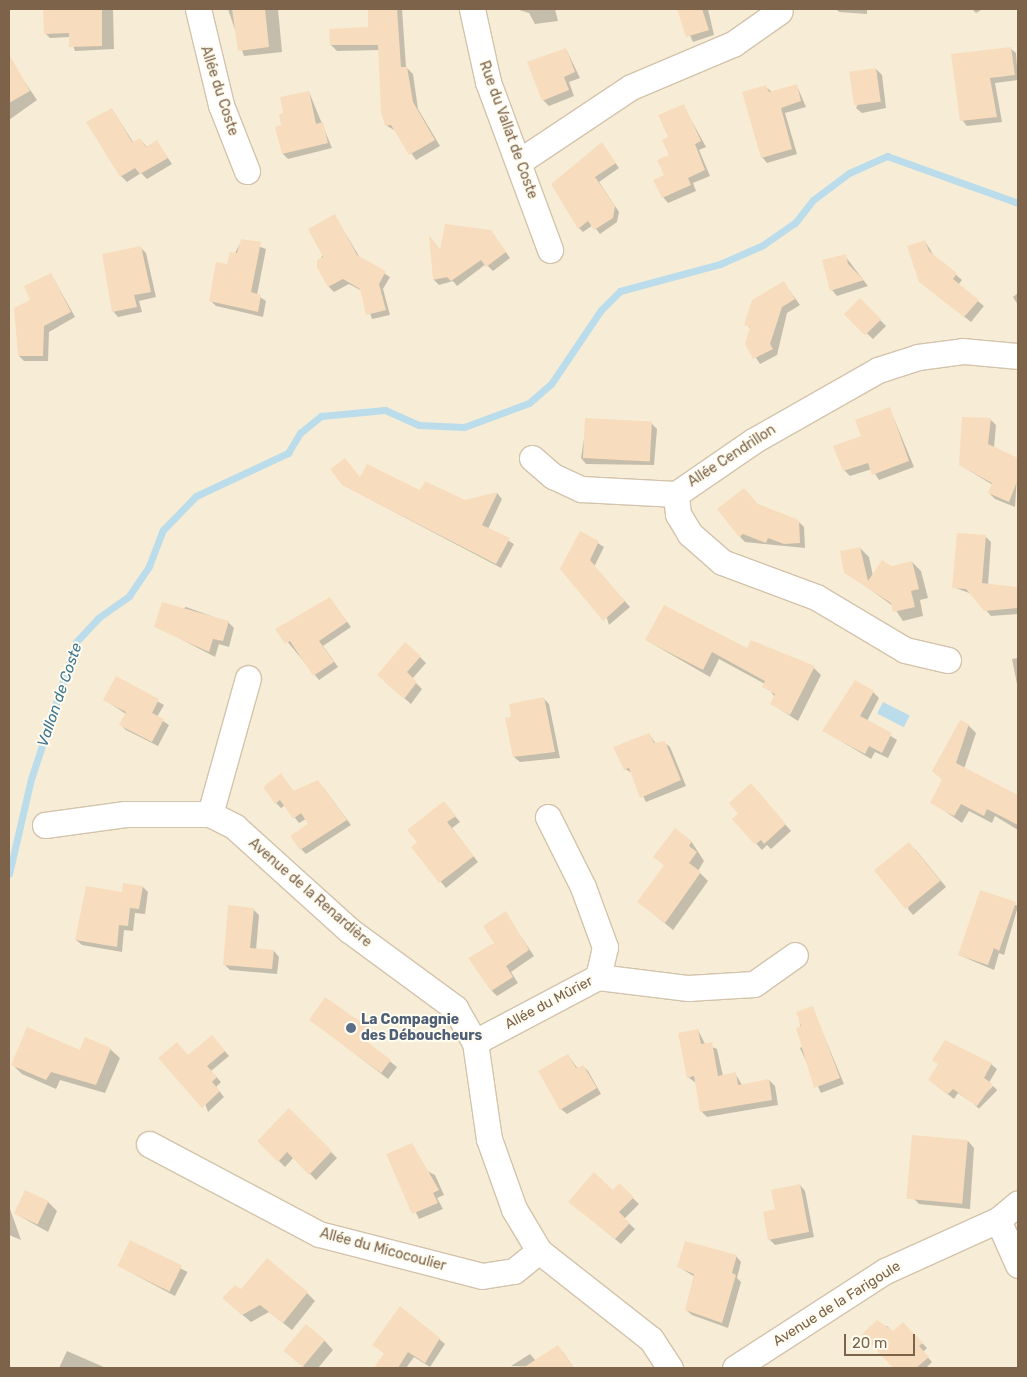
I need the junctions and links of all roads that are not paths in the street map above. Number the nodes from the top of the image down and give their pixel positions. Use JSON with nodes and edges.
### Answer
{"nodes":[{"id":1,"x":198,"y":9,"type":"edge"},
{"id":2,"x":472,"y":9,"type":"edge"},
{"id":3,"x":780,"y":11,"type":"dead end"},
{"id":4,"x":520,"y":161,"type":"junction"},
{"id":5,"x":247,"y":171,"type":"dead end"},
{"id":6,"x":550,"y":250,"type":"dead end"},
{"id":7,"x":1018,"y":356,"type":"edge"},
{"id":8,"x":532,"y":458,"type":"dead end"},
{"id":9,"x":676,"y":494,"type":"junction"},
{"id":10,"x":948,"y":660,"type":"dead end"},
{"id":11,"x":248,"y":678,"type":"dead end"},
{"id":12,"x":210,"y":814,"type":"junction"},
{"id":13,"x":548,"y":817,"type":"dead end"},
{"id":14,"x":45,"y":825,"type":"dead end"},
{"id":15,"x":795,"y":955,"type":"dead end"},
{"id":16,"x":598,"y":977,"type":"junction"},
{"id":17,"x":476,"y":1042,"type":"junction"},
{"id":18,"x":149,"y":1144,"type":"dead end"},
{"id":19,"x":1018,"y":1203,"type":"edge"},
{"id":20,"x":998,"y":1220,"type":"junction"},
{"id":21,"x":539,"y":1251,"type":"junction"},
{"id":22,"x":1018,"y":1265,"type":"edge"},
{"id":23,"x":670,"y":1368,"type":"edge"},
{"id":24,"x":735,"y":1368,"type":"edge"}],
"edges":[{"from":1,"to":5,"type":"street","name":"Allée du Coste"},
{"from":2,"to":4,"type":"street","name":"Rue du Vallat de Coste"},
{"from":3,"to":4,"type":"street"},
{"from":4,"to":6,"type":"street","name":"Rue du Vallat de Coste"},
{"from":7,"to":9,"type":"street","name":"Allée Cendrillon"},
{"from":8,"to":9,"type":"street"},
{"from":9,"to":10,"type":"street","name":"Allée Cendrillon"},
{"from":11,"to":12,"type":"street"},
{"from":12,"to":14,"type":"street","name":"Avenue de la Renardière"},
{"from":12,"to":17,"type":"street","name":"Avenue de la Renardière"},
{"from":13,"to":16,"type":"street"},
{"from":15,"to":16,"type":"street","name":"Allée du Mûrier"},
{"from":16,"to":17,"type":"street","name":"Allée du Mûrier"},
{"from":17,"to":21,"type":"street","name":"Avenue de la Renardière"},
{"from":18,"to":21,"type":"street","name":"Allée du Micocoulier"},
{"from":19,"to":20,"type":"street","name":"Avenue de la Farigoule"},
{"from":20,"to":22,"type":"street"},
{"from":20,"to":24,"type":"street","name":"Avenue de la Farigoule"},
{"from":21,"to":23,"type":"street","name":"Avenue de la Renardière"}]}
